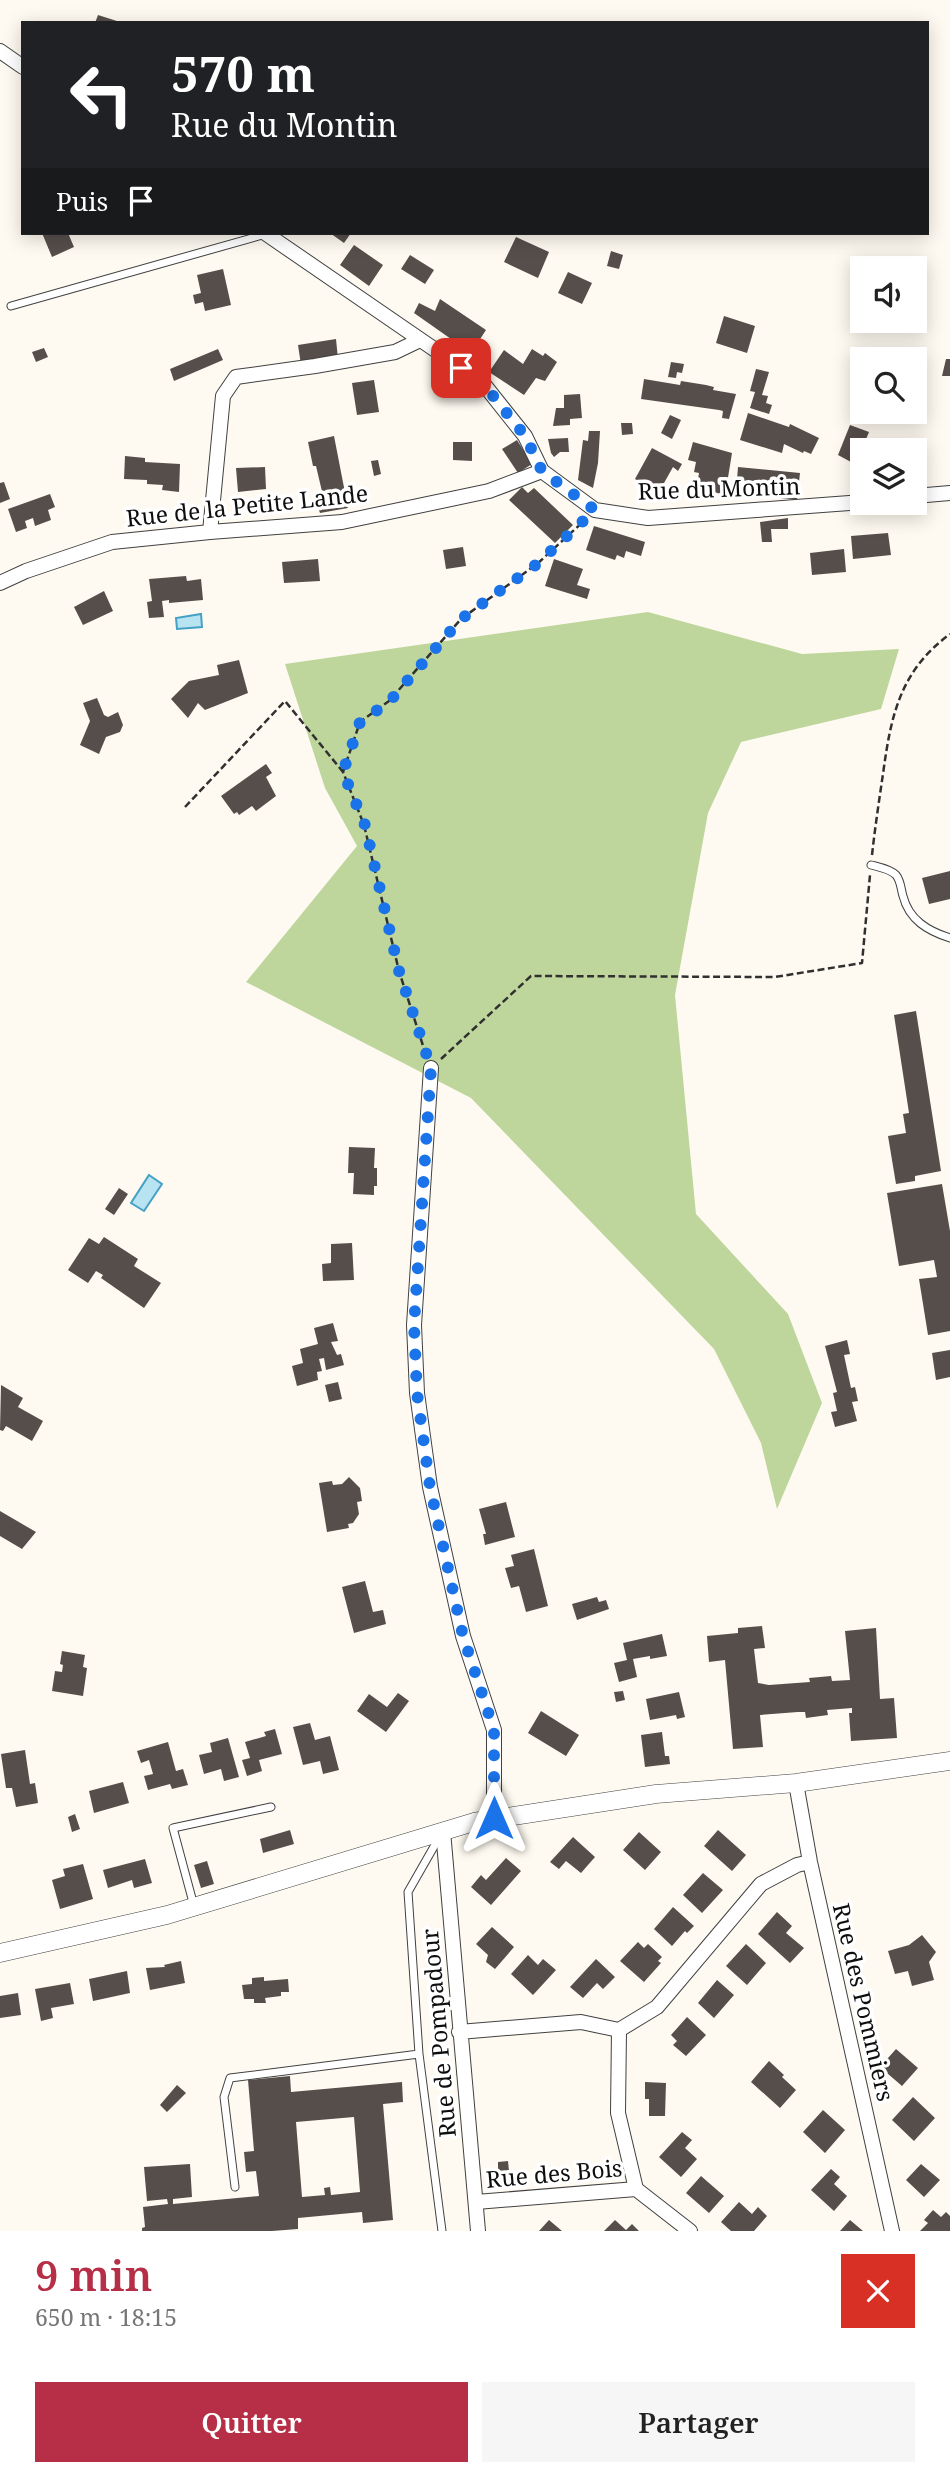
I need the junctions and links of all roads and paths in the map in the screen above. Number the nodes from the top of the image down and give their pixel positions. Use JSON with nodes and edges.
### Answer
{"nodes":[{"id":1,"x":0,"y":51,"type":"edge"},
{"id":2,"x":21,"y":65,"type":"edge"},
{"id":3,"x":259,"y":235,"type":"edge"},
{"id":4,"x":269,"y":235,"type":"edge"},
{"id":5,"x":11,"y":306,"type":"dead end"},
{"id":6,"x":420,"y":340,"type":"junction"},
{"id":7,"x":542,"y":471,"type":"junction"},
{"id":8,"x":950,"y":492,"type":"edge"},
{"id":9,"x":927,"y":495,"type":"edge"},
{"id":10,"x":850,"y":503,"type":"edge"},
{"id":11,"x":595,"y":510,"type":"junction"},
{"id":12,"x":210,"y":532,"type":"junction"},
{"id":13,"x":0,"y":583,"type":"edge"},
{"id":14,"x":950,"y":634,"type":"edge"},
{"id":15,"x":343,"y":772,"type":"junction"},
{"id":16,"x":185,"y":807,"type":"dead end"},
{"id":17,"x":871,"y":865,"type":"junction"},
{"id":18,"x":950,"y":938,"type":"edge"},
{"id":19,"x":431,"y":1068,"type":"junction"},
{"id":20,"x":950,"y":1761,"type":"edge"},
{"id":21,"x":796,"y":1783,"type":"junction"},
{"id":22,"x":271,"y":1807,"type":"dead end"},
{"id":23,"x":494,"y":1818,"type":"junction"},
{"id":24,"x":443,"y":1831,"type":"junction"},
{"id":25,"x":810,"y":1862,"type":"junction"},
{"id":26,"x":194,"y":1906,"type":"junction"},
{"id":27,"x":0,"y":1951,"type":"edge"},
{"id":28,"x":619,"y":2030,"type":"junction"},
{"id":29,"x":459,"y":2032,"type":"junction"},
{"id":30,"x":419,"y":2054,"type":"junction"},
{"id":31,"x":235,"y":2187,"type":"dead end"},
{"id":32,"x":636,"y":2189,"type":"junction"},
{"id":33,"x":476,"y":2202,"type":"junction"},
{"id":34,"x":442,"y":2231,"type":"edge"},
{"id":35,"x":478,"y":2231,"type":"edge"},
{"id":36,"x":690,"y":2231,"type":"edge"},
{"id":37,"x":892,"y":2231,"type":"edge"}],
"edges":[{"from":1,"to":2,"type":"street"},
{"from":3,"to":5,"type":"lane"},
{"from":4,"to":6,"type":"street","name":"Rue du Montin"},
{"from":6,"to":7,"type":"street","name":"Rue du Montin"},
{"from":6,"to":12,"type":"street"},
{"from":7,"to":11,"type":"street","name":"Rue du Montin"},
{"from":7,"to":12,"type":"street","name":"Rue de la Petite Lande"},
{"from":8,"to":9,"type":"street"},
{"from":10,"to":11,"type":"street","name":"Rue du Montin"},
{"from":11,"to":15,"type":"path"},
{"from":12,"to":13,"type":"street","name":"Rue de la Petite Lande"},
{"from":14,"to":17,"type":"path"},
{"from":15,"to":16,"type":"path"},
{"from":15,"to":19,"type":"path"},
{"from":17,"to":18,"type":"lane"},
{"from":17,"to":19,"type":"path"},
{"from":19,"to":23,"type":"street"},
{"from":20,"to":21,"type":"street"},
{"from":21,"to":23,"type":"street"},
{"from":21,"to":25,"type":"street","name":"Rue des Pommiers"},
{"from":22,"to":26,"type":"lane"},
{"from":23,"to":24,"type":"street"},
{"from":24,"to":26,"type":"street"},
{"from":24,"to":29,"type":"street","name":"Rue de Pompadour"},
{"from":24,"to":30,"type":"lane"},
{"from":25,"to":28,"type":"street"},
{"from":25,"to":37,"type":"street","name":"Rue des Pommiers"},
{"from":26,"to":27,"type":"street"},
{"from":28,"to":29,"type":"street"},
{"from":28,"to":32,"type":"street","name":"Rue des Bois"},
{"from":29,"to":33,"type":"street","name":"Rue de Pompadour"},
{"from":30,"to":31,"type":"lane"},
{"from":30,"to":34,"type":"lane"},
{"from":32,"to":33,"type":"street","name":"Rue des Bois"},
{"from":32,"to":36,"type":"street","name":"Rue des Bois"},
{"from":33,"to":35,"type":"street","name":"Rue de Pompadour"}]}
